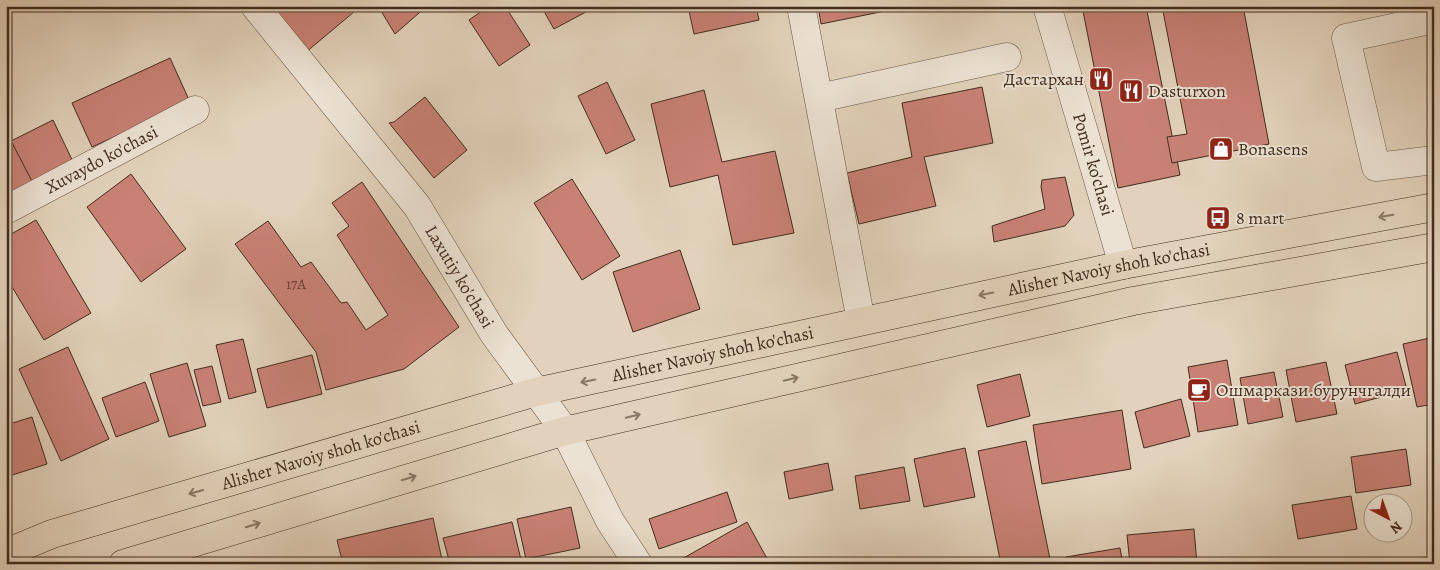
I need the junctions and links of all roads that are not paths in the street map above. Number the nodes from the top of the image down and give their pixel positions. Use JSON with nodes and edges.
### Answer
{"nodes":[{"id":1,"x":254,"y":6,"type":"edge"},
{"id":2,"x":801,"y":6,"type":"edge"},
{"id":3,"x":1047,"y":6,"type":"edge"},
{"id":4,"x":1434,"y":19,"type":"edge"},
{"id":5,"x":1007,"y":57,"type":"dead end"},
{"id":6,"x":819,"y":98,"type":"junction"},
{"id":7,"x":195,"y":110,"type":"dead end"},
{"id":8,"x":1434,"y":160,"type":"edge"},
{"id":9,"x":1434,"y":207,"type":"edge"},
{"id":10,"x":6,"y":210,"type":"edge"},
{"id":11,"x":1434,"y":247,"type":"edge"},
{"id":12,"x":1122,"y":265,"type":"junction"},
{"id":13,"x":861,"y":321,"type":"junction"},
{"id":14,"x":536,"y":392,"type":"junction"},
{"id":15,"x":565,"y":431,"type":"junction"},
{"id":16,"x":6,"y":553,"type":"edge"},
{"id":17,"x":123,"y":564,"type":"edge"},
{"id":18,"x":638,"y":564,"type":"edge"}],
"edges":[{"from":1,"to":14,"type":"street","name":"Laxutiy ko'chasi"},
{"from":2,"to":6,"type":"street"},
{"from":3,"to":12,"type":"street","name":"Pomir ko'chasi"},
{"from":4,"to":8,"type":"street"},
{"from":5,"to":6,"type":"street"},
{"from":6,"to":13,"type":"street"},
{"from":7,"to":10,"type":"street","name":"Xuvaydo ko'chasi"},
{"from":9,"to":12,"type":"main road","name":"Alisher Navoiy shoh ko'chasi","one_way":true},
{"from":15,"to":11,"type":"main road","name":"Alisher Navoiy shoh ko'chasi","one_way":true},
{"from":12,"to":13,"type":"main road","name":"Alisher Navoiy shoh ko'chasi","one_way":true},
{"from":13,"to":14,"type":"main road","name":"Alisher Navoiy shoh ko'chasi","one_way":true},
{"from":14,"to":15,"type":"street","name":"Laxutiy ko'chasi"},
{"from":14,"to":16,"type":"main road","name":"Alisher Navoiy shoh ko'chasi","one_way":true},
{"from":17,"to":15,"type":"main road","name":"Alisher Navoiy shoh ko'chasi","one_way":true},
{"from":15,"to":18,"type":"street","name":"Laxutiy ko'chasi"}]}
